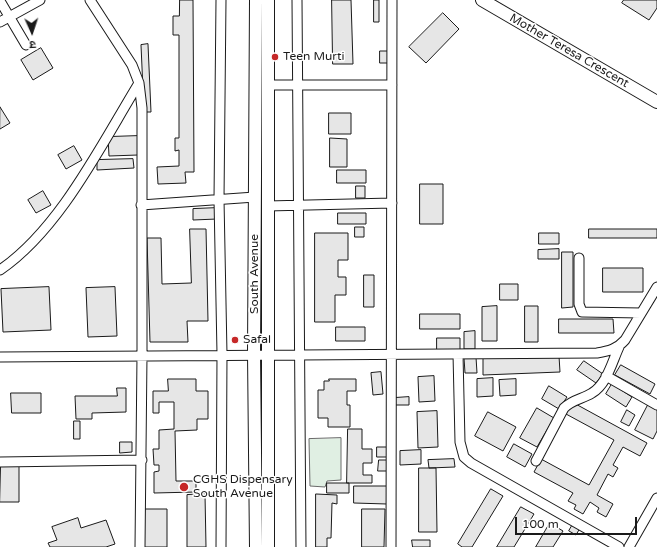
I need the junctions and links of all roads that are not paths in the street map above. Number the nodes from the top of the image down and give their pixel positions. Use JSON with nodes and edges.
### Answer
{"nodes":[{"id":1,"x":40,"y":0,"type":"edge"},
{"id":2,"x":90,"y":0,"type":"edge"},
{"id":3,"x":221,"y":0,"type":"edge"},
{"id":4,"x":256,"y":0,"type":"edge"},
{"id":5,"x":268,"y":0,"type":"edge"},
{"id":6,"x":298,"y":0,"type":"edge"},
{"id":7,"x":392,"y":0,"type":"edge"},
{"id":8,"x":482,"y":0,"type":"edge"},
{"id":9,"x":498,"y":0,"type":"edge"},
{"id":10,"x":0,"y":1,"type":"edge"},
{"id":11,"x":10,"y":17,"type":"junction"},
{"id":12,"x":0,"y":22,"type":"edge"},
{"id":13,"x":26,"y":45,"type":"dead end"},
{"id":14,"x":139,"y":83,"type":"junction"},
{"id":15,"x":299,"y":84,"type":"junction"},
{"id":16,"x":267,"y":85,"type":"junction"},
{"id":17,"x":392,"y":85,"type":"junction"},
{"id":18,"x":657,"y":92,"type":"edge"},
{"id":19,"x":657,"y":102,"type":"edge"},
{"id":20,"x":255,"y":197,"type":"junction"},
{"id":21,"x":219,"y":199,"type":"junction"},
{"id":22,"x":392,"y":203,"type":"junction"},
{"id":23,"x":299,"y":204,"type":"junction"},
{"id":24,"x":141,"y":205,"type":"junction"},
{"id":25,"x":267,"y":206,"type":"junction"},
{"id":26,"x":579,"y":258,"type":"dead end"},
{"id":27,"x":0,"y":270,"type":"edge"},
{"id":28,"x":657,"y":287,"type":"edge"},
{"id":29,"x":641,"y":313,"type":"junction"},
{"id":30,"x":619,"y":347,"type":"junction"},
{"id":31,"x":222,"y":354,"type":"junction"},
{"id":32,"x":254,"y":354,"type":"junction"},
{"id":33,"x":267,"y":354,"type":"junction"},
{"id":34,"x":300,"y":354,"type":"junction"},
{"id":35,"x":392,"y":354,"type":"junction"},
{"id":36,"x":458,"y":354,"type":"junction"},
{"id":37,"x":142,"y":355,"type":"junction"},
{"id":38,"x":0,"y":357,"type":"edge"},
{"id":39,"x":606,"y":376,"type":"junction"},
{"id":40,"x":657,"y":405,"type":"edge"},
{"id":41,"x":142,"y":460,"type":"junction"},
{"id":42,"x":536,"y":461,"type":"dead end"},
{"id":43,"x":0,"y":462,"type":"edge"},
{"id":44,"x":657,"y":498,"type":"edge"},
{"id":45,"x":140,"y":547,"type":"edge"},
{"id":46,"x":222,"y":547,"type":"edge"},
{"id":47,"x":256,"y":547,"type":"edge"},
{"id":48,"x":268,"y":547,"type":"edge"},
{"id":49,"x":301,"y":547,"type":"edge"},
{"id":50,"x":391,"y":547,"type":"edge"},
{"id":51,"x":619,"y":547,"type":"edge"},
{"id":52,"x":629,"y":547,"type":"edge"}],
"edges":[{"from":1,"to":11,"type":"street"},
{"from":2,"to":14,"type":"street"},
{"from":3,"to":21,"type":"street"},
{"from":4,"to":20,"type":"main road","name":"South Avenue"},
{"from":5,"to":16,"type":"main road","name":"South Avenue"},
{"from":6,"to":15,"type":"street"},
{"from":7,"to":17,"type":"street"},
{"from":8,"to":19,"type":"main road","name":"Mother Teresa Crescent"},
{"from":9,"to":18,"type":"main road","name":"Mother Teresa Crescent"},
{"from":10,"to":11,"type":"street"},
{"from":11,"to":12,"type":"street"},
{"from":11,"to":13,"type":"street"},
{"from":14,"to":24,"type":"street"},
{"from":14,"to":27,"type":"street"},
{"from":15,"to":16,"type":"street"},
{"from":15,"to":17,"type":"street"},
{"from":15,"to":23,"type":"street"},
{"from":16,"to":25,"type":"main road","name":"South Avenue"},
{"from":17,"to":22,"type":"street"},
{"from":20,"to":21,"type":"street"},
{"from":20,"to":32,"type":"main road","name":"South Avenue"},
{"from":21,"to":24,"type":"street"},
{"from":21,"to":31,"type":"street"},
{"from":22,"to":23,"type":"street"},
{"from":22,"to":35,"type":"street"},
{"from":23,"to":25,"type":"street"},
{"from":23,"to":34,"type":"street"},
{"from":24,"to":37,"type":"street"},
{"from":25,"to":33,"type":"main road","name":"South Avenue"},
{"from":26,"to":29,"type":"street"},
{"from":28,"to":29,"type":"street"},
{"from":29,"to":30,"type":"street"},
{"from":30,"to":36,"type":"street"},
{"from":30,"to":39,"type":"street"},
{"from":31,"to":32,"type":"street"},
{"from":31,"to":37,"type":"street"},
{"from":31,"to":46,"type":"street"},
{"from":32,"to":33,"type":"street"},
{"from":32,"to":47,"type":"main road","name":"South Avenue"},
{"from":33,"to":34,"type":"street"},
{"from":33,"to":48,"type":"main road","name":"South Avenue"},
{"from":34,"to":35,"type":"street"},
{"from":34,"to":49,"type":"street"},
{"from":35,"to":36,"type":"street"},
{"from":35,"to":50,"type":"street"},
{"from":36,"to":51,"type":"street"},
{"from":37,"to":38,"type":"street"},
{"from":37,"to":41,"type":"street"},
{"from":39,"to":40,"type":"street"},
{"from":39,"to":42,"type":"street"},
{"from":41,"to":43,"type":"street"},
{"from":41,"to":45,"type":"street"},
{"from":44,"to":52,"type":"street"}]}
